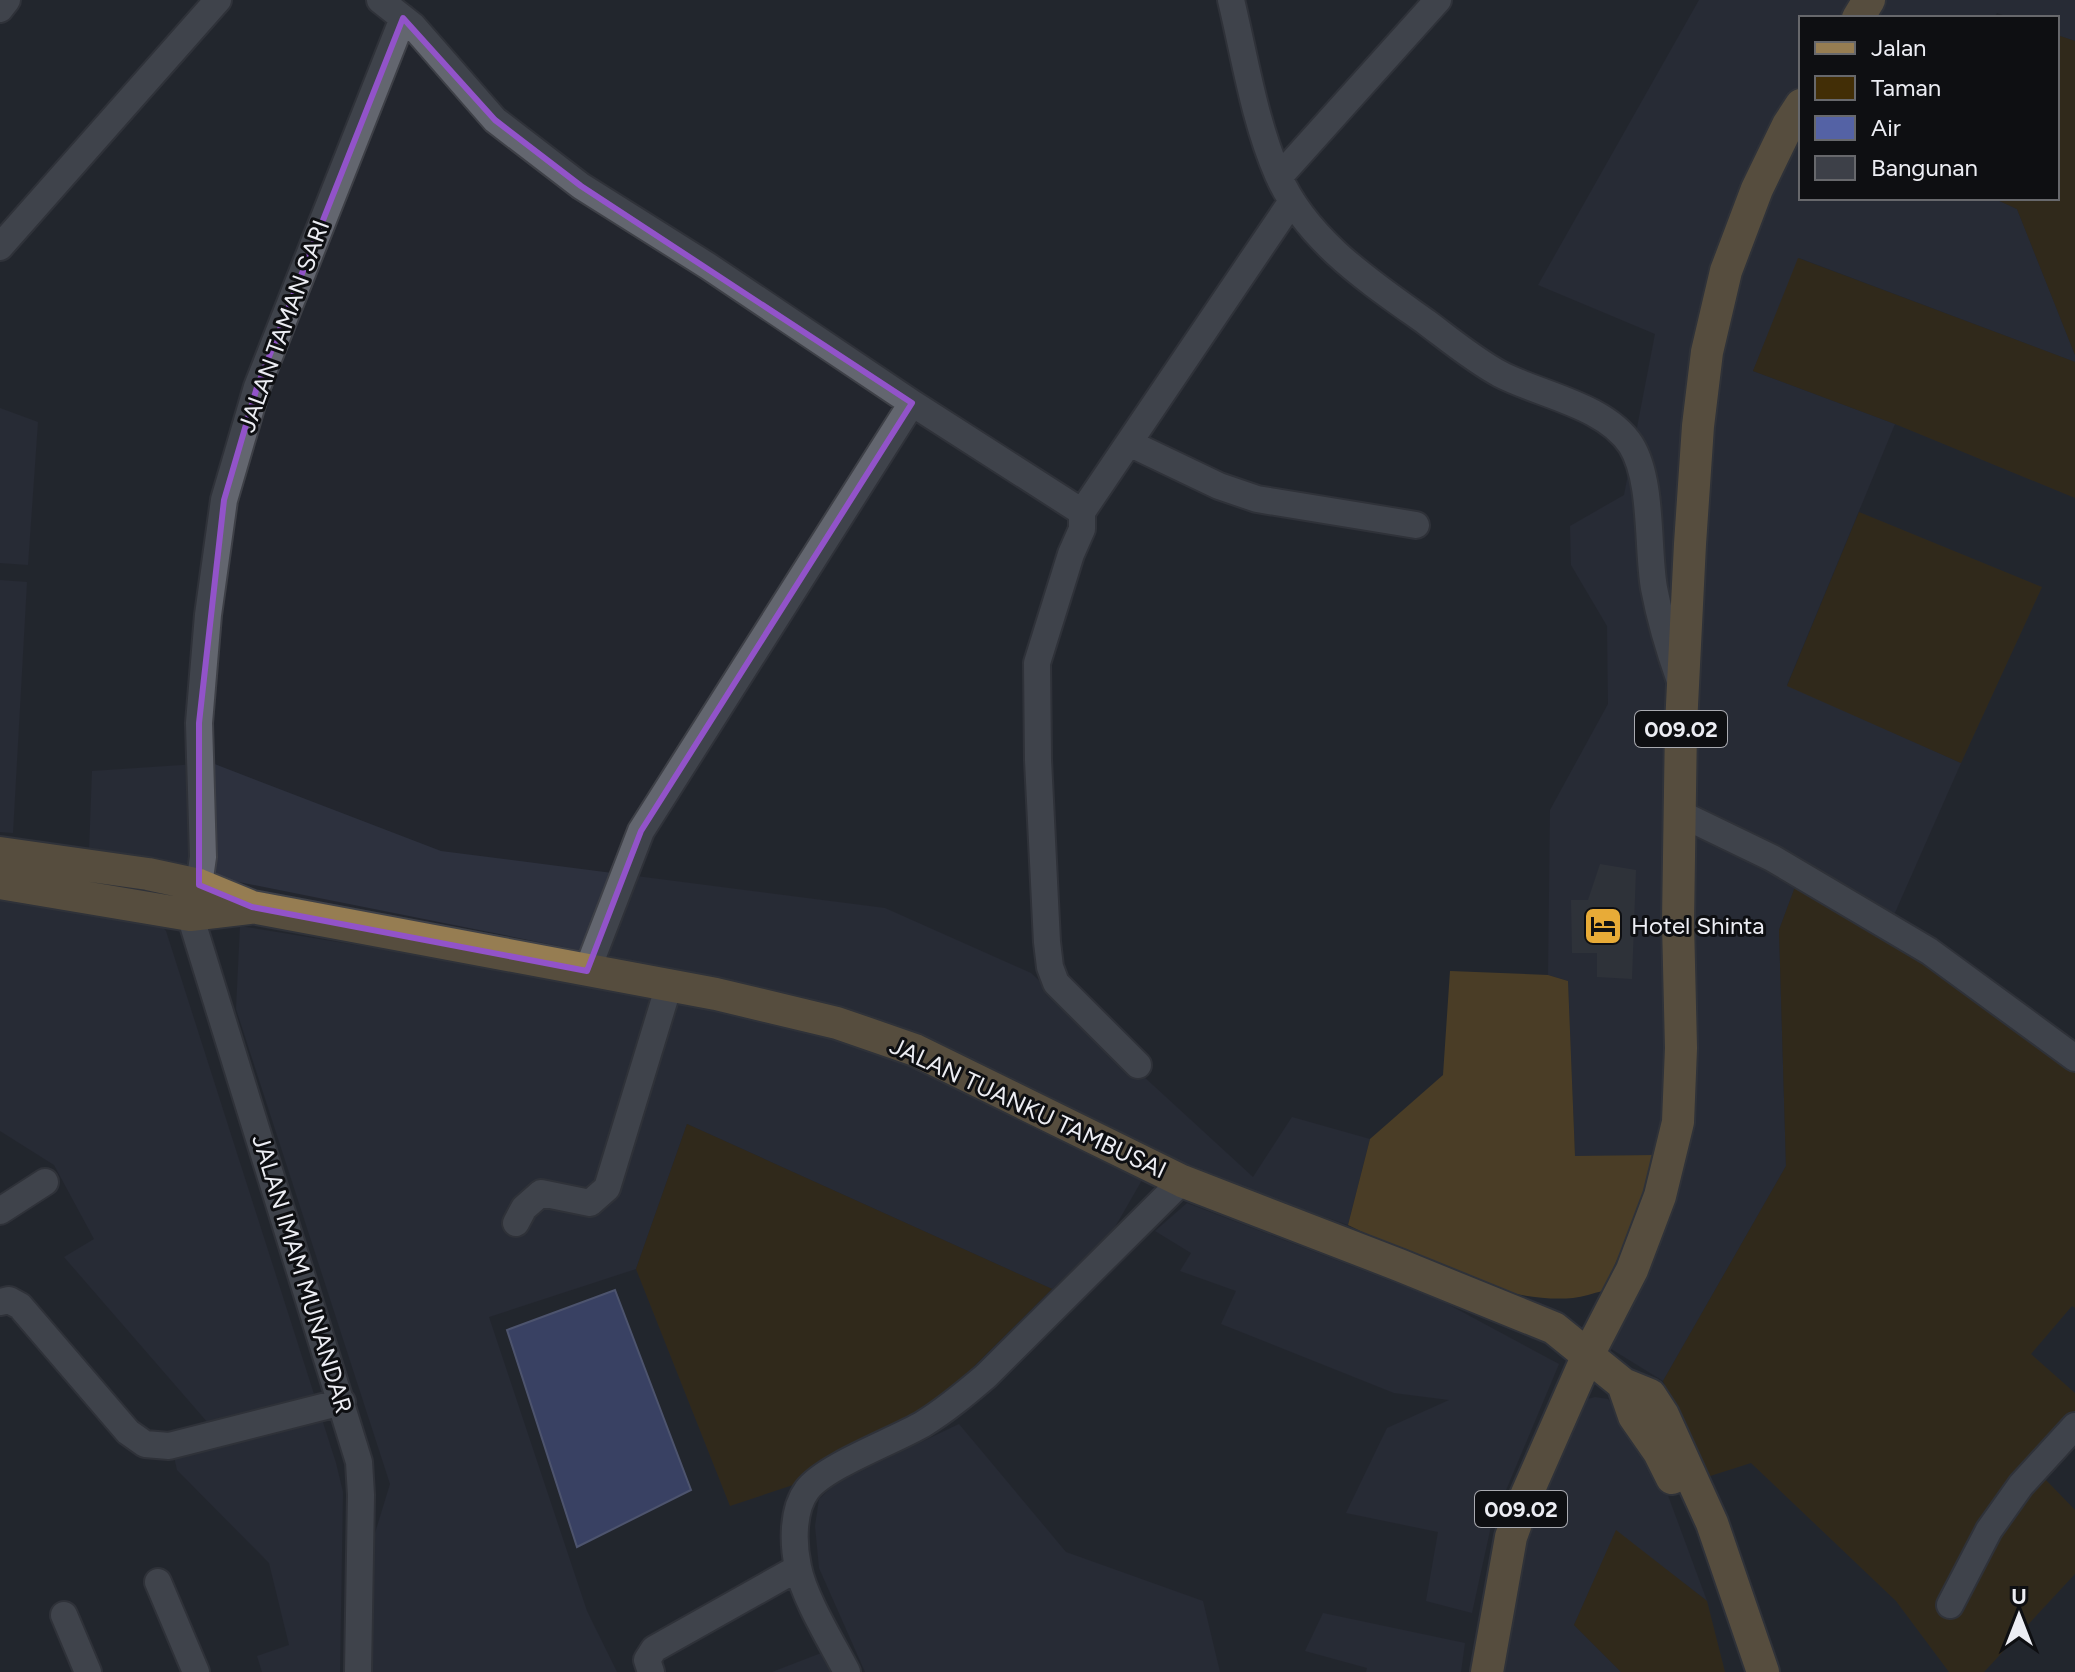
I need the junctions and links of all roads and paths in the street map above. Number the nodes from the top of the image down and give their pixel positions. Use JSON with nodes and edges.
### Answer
{"nodes":[{"id":1,"x":7,"y":0,"type":"edge"},
{"id":2,"x":218,"y":0,"type":"edge"},
{"id":3,"x":380,"y":0,"type":"edge"},
{"id":4,"x":1231,"y":0,"type":"edge"},
{"id":5,"x":1438,"y":0,"type":"edge"},
{"id":6,"x":0,"y":9,"type":"edge"},
{"id":7,"x":403,"y":18,"type":"junction"},
{"id":8,"x":1799,"y":108,"type":"edge"},
{"id":9,"x":1279,"y":177,"type":"junction"},
{"id":10,"x":1292,"y":201,"type":"junction"},
{"id":11,"x":0,"y":247,"type":"edge"},
{"id":12,"x":912,"y":403,"type":"junction"},
{"id":13,"x":1129,"y":443,"type":"junction"},
{"id":14,"x":1082,"y":512,"type":"junction"},
{"id":15,"x":1416,"y":525,"type":"dead end"},
{"id":16,"x":1682,"y":688,"type":"junction"},
{"id":17,"x":1679,"y":813,"type":"junction"},
{"id":18,"x":0,"y":853,"type":"edge"},
{"id":19,"x":0,"y":883,"type":"edge"},
{"id":20,"x":195,"y":900,"type":"junction"},
{"id":21,"x":587,"y":971,"type":"junction"},
{"id":22,"x":669,"y":985,"type":"junction"},
{"id":23,"x":2075,"y":1058,"type":"edge"},
{"id":24,"x":1138,"y":1065,"type":"dead end"},
{"id":25,"x":1182,"y":1181,"type":"junction"},
{"id":26,"x":45,"y":1182,"type":"dead end"},
{"id":27,"x":0,"y":1211,"type":"edge"},
{"id":28,"x":516,"y":1223,"type":"dead end"},
{"id":29,"x":0,"y":1302,"type":"edge"},
{"id":30,"x":1588,"y":1355,"type":"junction"},
{"id":31,"x":1623,"y":1384,"type":"junction"},
{"id":32,"x":342,"y":1402,"type":"junction"},
{"id":33,"x":2075,"y":1426,"type":"edge"},
{"id":34,"x":798,"y":1568,"type":"junction"},
{"id":35,"x":158,"y":1582,"type":"dead end"},
{"id":36,"x":1950,"y":1605,"type":"dead end"},
{"id":37,"x":64,"y":1615,"type":"dead end"},
{"id":38,"x":88,"y":1672,"type":"edge"},
{"id":39,"x":196,"y":1672,"type":"edge"},
{"id":40,"x":358,"y":1672,"type":"edge"},
{"id":41,"x":651,"y":1672,"type":"edge"},
{"id":42,"x":847,"y":1672,"type":"edge"},
{"id":43,"x":1487,"y":1672,"type":"edge"},
{"id":44,"x":1744,"y":1672,"type":"edge"},
{"id":45,"x":1763,"y":1672,"type":"edge"}],
"edges":[{"from":1,"to":6,"type":"street"},
{"from":2,"to":11,"type":"street"},
{"from":3,"to":7,"type":"street"},
{"from":4,"to":9,"type":"street"},
{"from":5,"to":9,"type":"street"},
{"from":7,"to":12,"type":"street"},
{"from":7,"to":20,"type":"street","name":"JALAN TAMAN SARI"},
{"from":8,"to":16,"type":"main road","number":"009.02"},
{"from":9,"to":10,"type":"street"},
{"from":10,"to":13,"type":"street"},
{"from":10,"to":16,"type":"street"},
{"from":12,"to":14,"type":"street"},
{"from":12,"to":21,"type":"street"},
{"from":13,"to":14,"type":"street"},
{"from":13,"to":15,"type":"street"},
{"from":14,"to":24,"type":"street"},
{"from":16,"to":17,"type":"main road","number":"009.02"},
{"from":17,"to":23,"type":"street"},
{"from":17,"to":30,"type":"main road","number":"009.02"},
{"from":18,"to":20,"type":"main road","name":"JALAN TUANKU TAMBUSAI"},
{"from":19,"to":20,"type":"main road","name":"JALAN TUANKU TAMBUSAI"},
{"from":20,"to":21,"type":"main road","name":"JALAN TUANKU TAMBUSAI"},
{"from":20,"to":32,"type":"street","name":"JALAN IMAM MUNANDAR"},
{"from":21,"to":22,"type":"main road","name":"JALAN TUANKU TAMBUSAI"},
{"from":22,"to":25,"type":"main road","name":"JALAN TUANKU TAMBUSAI"},
{"from":22,"to":28,"type":"street"},
{"from":25,"to":30,"type":"main road","name":"JALAN TUANKU TAMBUSAI"},
{"from":25,"to":34,"type":"street"},
{"from":26,"to":27,"type":"street"},
{"from":29,"to":32,"type":"street"},
{"from":30,"to":31,"type":"main road","name":"JALAN TUANKU TAMBUSAI"},
{"from":30,"to":43,"type":"main road","number":"009.02"},
{"from":31,"to":44,"type":"main road"},
{"from":31,"to":45,"type":"main road","name":"JALAN TUANKU TAMBUSAI"},
{"from":32,"to":40,"type":"street","name":"JALAN IMAM MUNANDAR"},
{"from":33,"to":36,"type":"street"},
{"from":34,"to":41,"type":"street"},
{"from":34,"to":42,"type":"street"},
{"from":35,"to":39,"type":"street"},
{"from":37,"to":38,"type":"street"}]}
